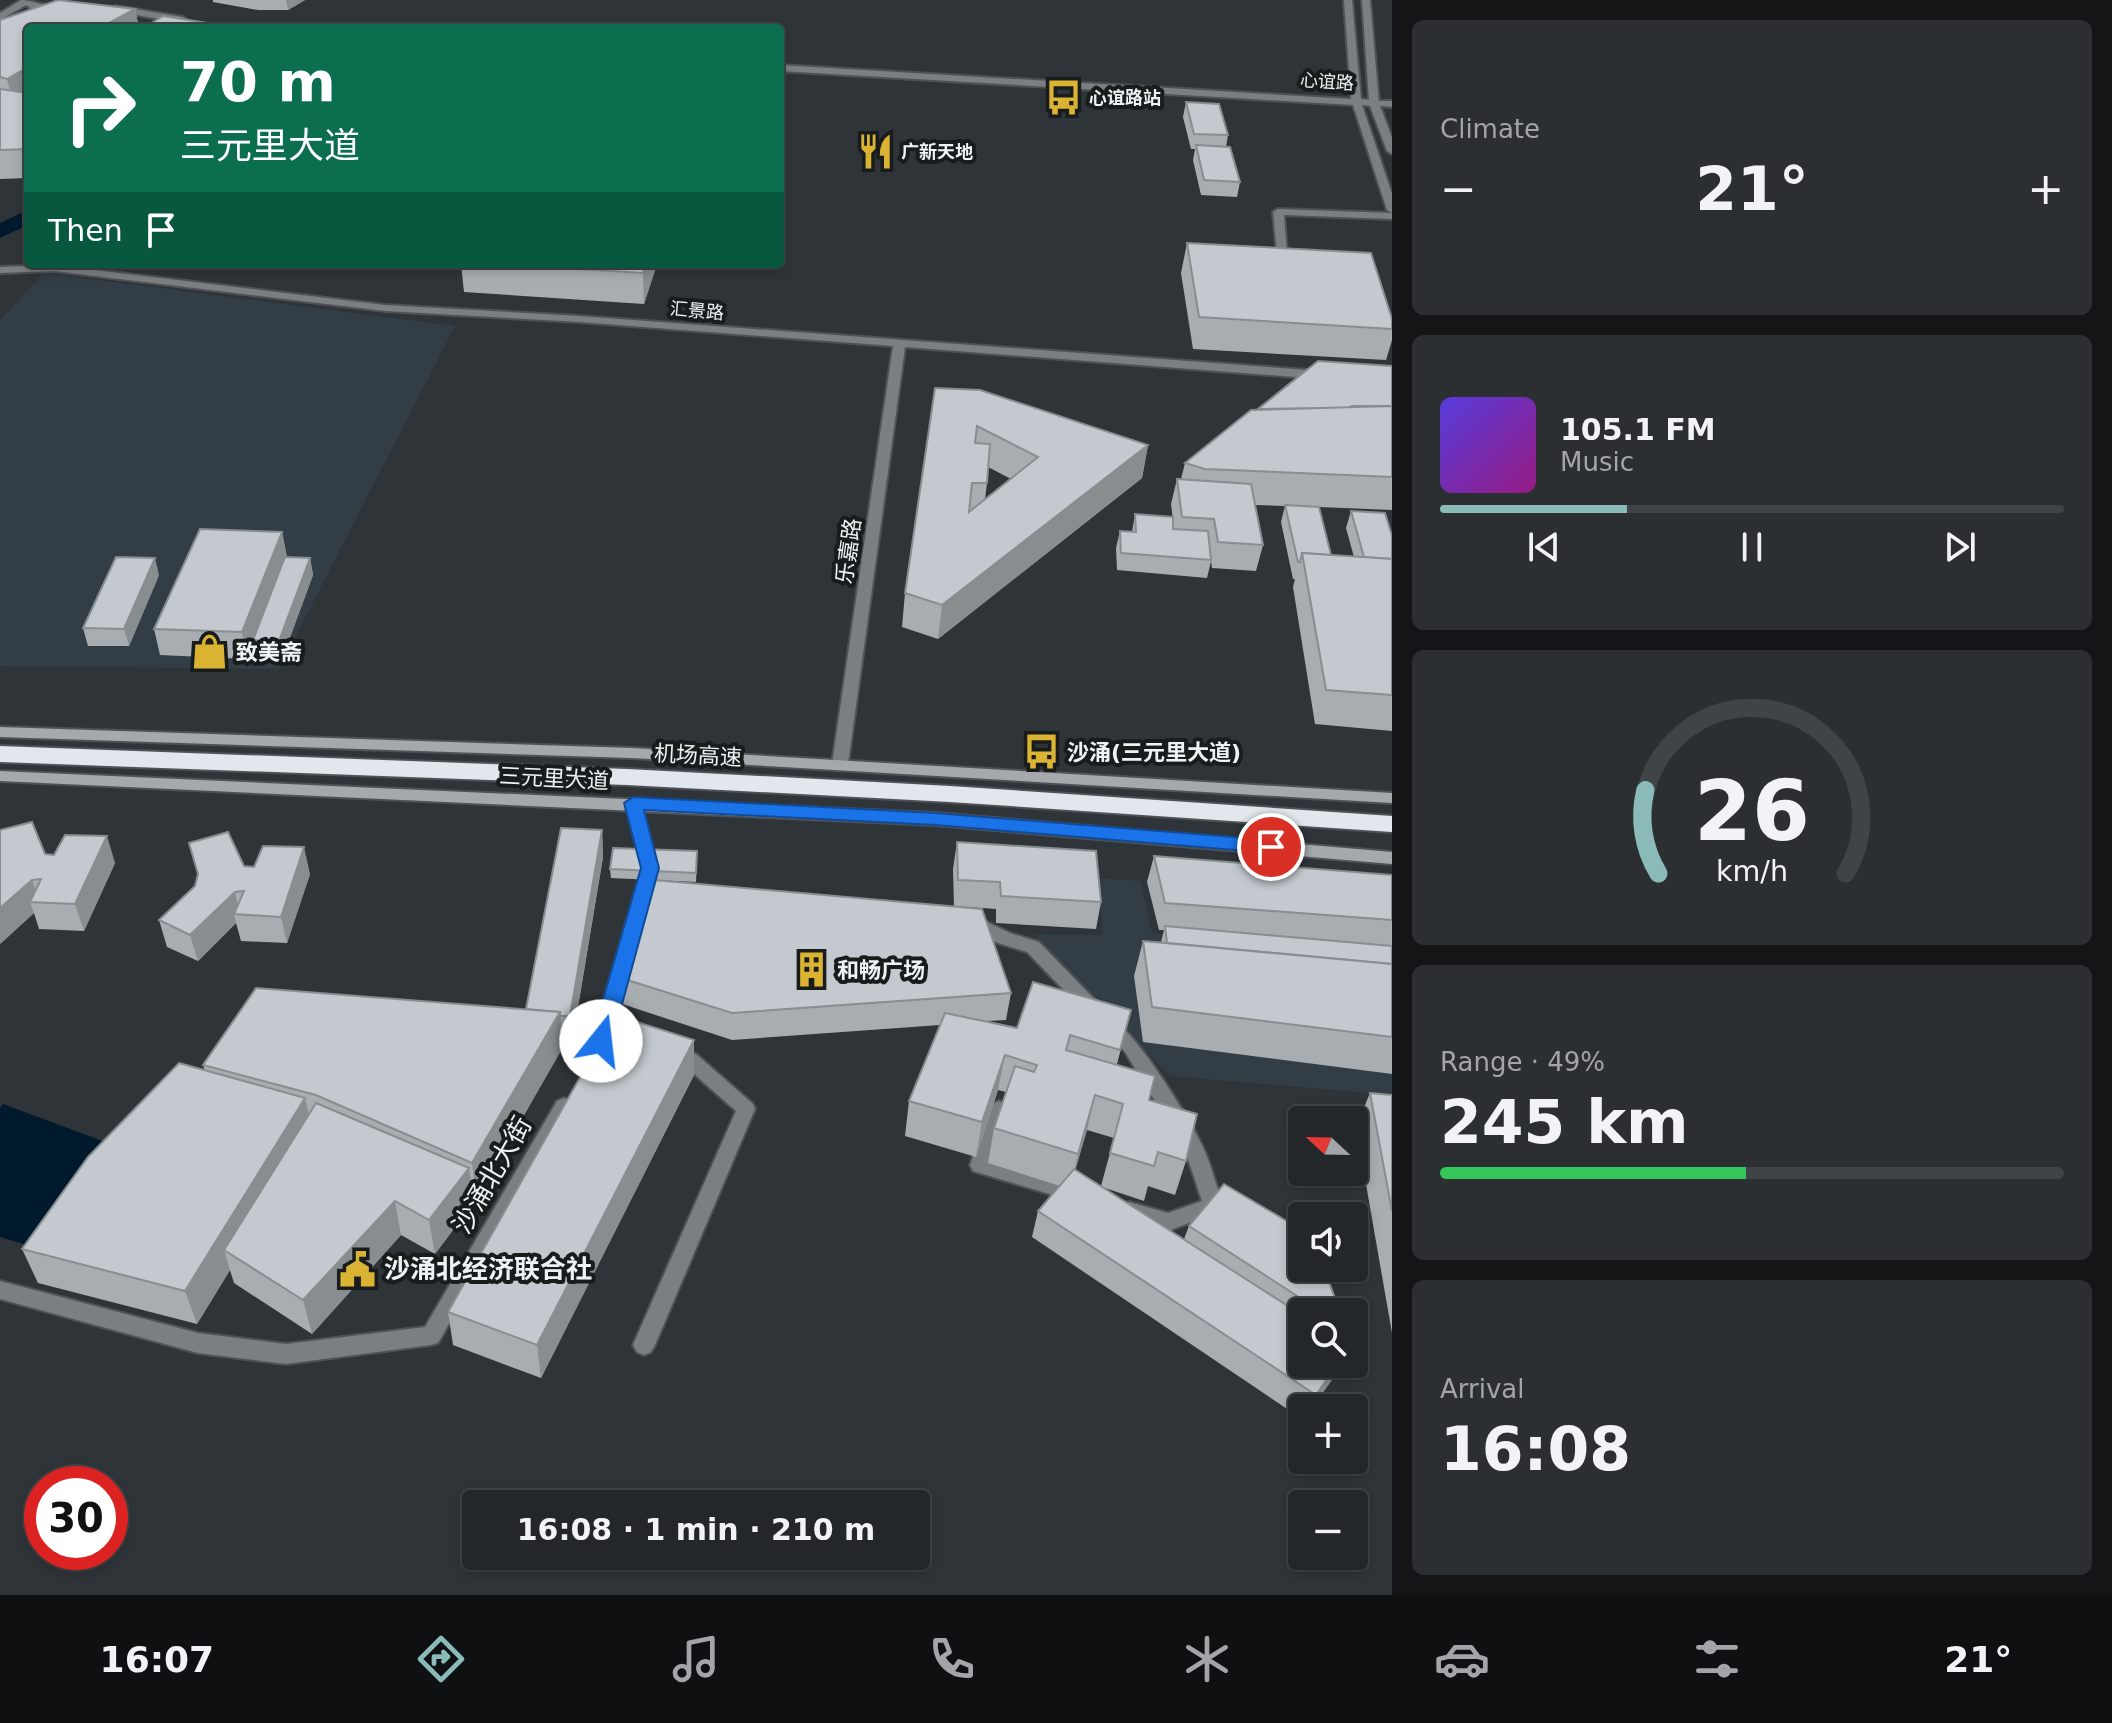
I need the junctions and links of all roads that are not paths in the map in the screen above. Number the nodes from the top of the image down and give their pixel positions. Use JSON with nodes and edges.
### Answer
{"nodes":[{"id":1,"x":17,"y":0,"type":"edge"},
{"id":2,"x":26,"y":0,"type":"edge"},
{"id":3,"x":48,"y":0,"type":"edge"},
{"id":4,"x":1348,"y":0,"type":"edge"},
{"id":5,"x":1366,"y":0,"type":"edge"},
{"id":6,"x":37,"y":4,"type":"edge"},
{"id":7,"x":107,"y":8,"type":"edge"},
{"id":8,"x":0,"y":17,"type":"edge"},
{"id":9,"x":112,"y":19,"type":"edge"},
{"id":10,"x":49,"y":22,"type":"edge"},
{"id":11,"x":201,"y":23,"type":"edge"},
{"id":12,"x":145,"y":24,"type":"edge"},
{"id":13,"x":0,"y":30,"type":"edge"},
{"id":14,"x":784,"y":68,"type":"edge"},
{"id":15,"x":784,"y":77,"type":"edge"},
{"id":16,"x":1356,"y":103,"type":"junction"},
{"id":17,"x":1374,"y":103,"type":"junction"},
{"id":18,"x":1392,"y":104,"type":"edge"},
{"id":19,"x":1392,"y":151,"type":"edge"},
{"id":20,"x":1392,"y":210,"type":"edge"},
{"id":21,"x":1392,"y":216,"type":"edge"},
{"id":22,"x":1283,"y":266,"type":"edge"},
{"id":23,"x":0,"y":270,"type":"edge"},
{"id":24,"x":899,"y":345,"type":"junction"},
{"id":25,"x":1333,"y":376,"type":"edge"},
{"id":26,"x":0,"y":732,"type":"edge"},
{"id":27,"x":0,"y":754,"type":"edge"},
{"id":28,"x":840,"y":764,"type":"junction"},
{"id":29,"x":0,"y":776,"type":"edge"},
{"id":30,"x":1392,"y":798,"type":"edge"},
{"id":31,"x":633,"y":803,"type":"junction"},
{"id":32,"x":1392,"y":824,"type":"edge"},
{"id":33,"x":1392,"y":858,"type":"edge"},
{"id":34,"x":946,"y":914,"type":"edge"},
{"id":35,"x":660,"y":1053,"type":"edge"},
{"id":36,"x":586,"y":1068,"type":"edge"},
{"id":37,"x":570,"y":1095,"type":"edge"},
{"id":38,"x":999,"y":1109,"type":"edge"},
{"id":39,"x":0,"y":1290,"type":"edge"},
{"id":40,"x":644,"y":1345,"type":"dead end"}],
"edges":[{"from":1,"to":2,"type":"street"},
{"from":2,"to":6,"type":"street"},
{"from":2,"to":8,"type":"street"},
{"from":3,"to":6,"type":"street"},
{"from":4,"to":16,"type":"street"},
{"from":5,"to":17,"type":"street"},
{"from":6,"to":10,"type":"street"},
{"from":6,"to":13,"type":"street"},
{"from":7,"to":11,"type":"street"},
{"from":9,"to":12,"type":"street"},
{"from":14,"to":16,"type":"street","name":"心谊路"},
{"from":15,"to":16,"type":"street","name":"心谊路"},
{"from":16,"to":17,"type":"street","name":"心谊路"},
{"from":16,"to":20,"type":"street"},
{"from":17,"to":18,"type":"street","name":"心谊路"},
{"from":17,"to":19,"type":"street"},
{"from":21,"to":22,"type":"street"},
{"from":23,"to":24,"type":"street","name":"汇景路"},
{"from":24,"to":25,"type":"street","name":"汇景路"},
{"from":24,"to":28,"type":"street","name":"乐嘉路"},
{"from":26,"to":28,"type":"main road","name":"三元里大道"},
{"from":27,"to":32,"type":"highway","name":"机场高速"},
{"from":28,"to":30,"type":"main road","name":"三元里大道"},
{"from":29,"to":31,"type":"main road","name":"三元里大道"},
{"from":31,"to":33,"type":"main road","name":"三元里大道"},
{"from":31,"to":36,"type":"street"},
{"from":34,"to":38,"type":"street"},
{"from":35,"to":40,"type":"street"},
{"from":37,"to":39,"type":"street","name":"沙涌北大街"}]}
